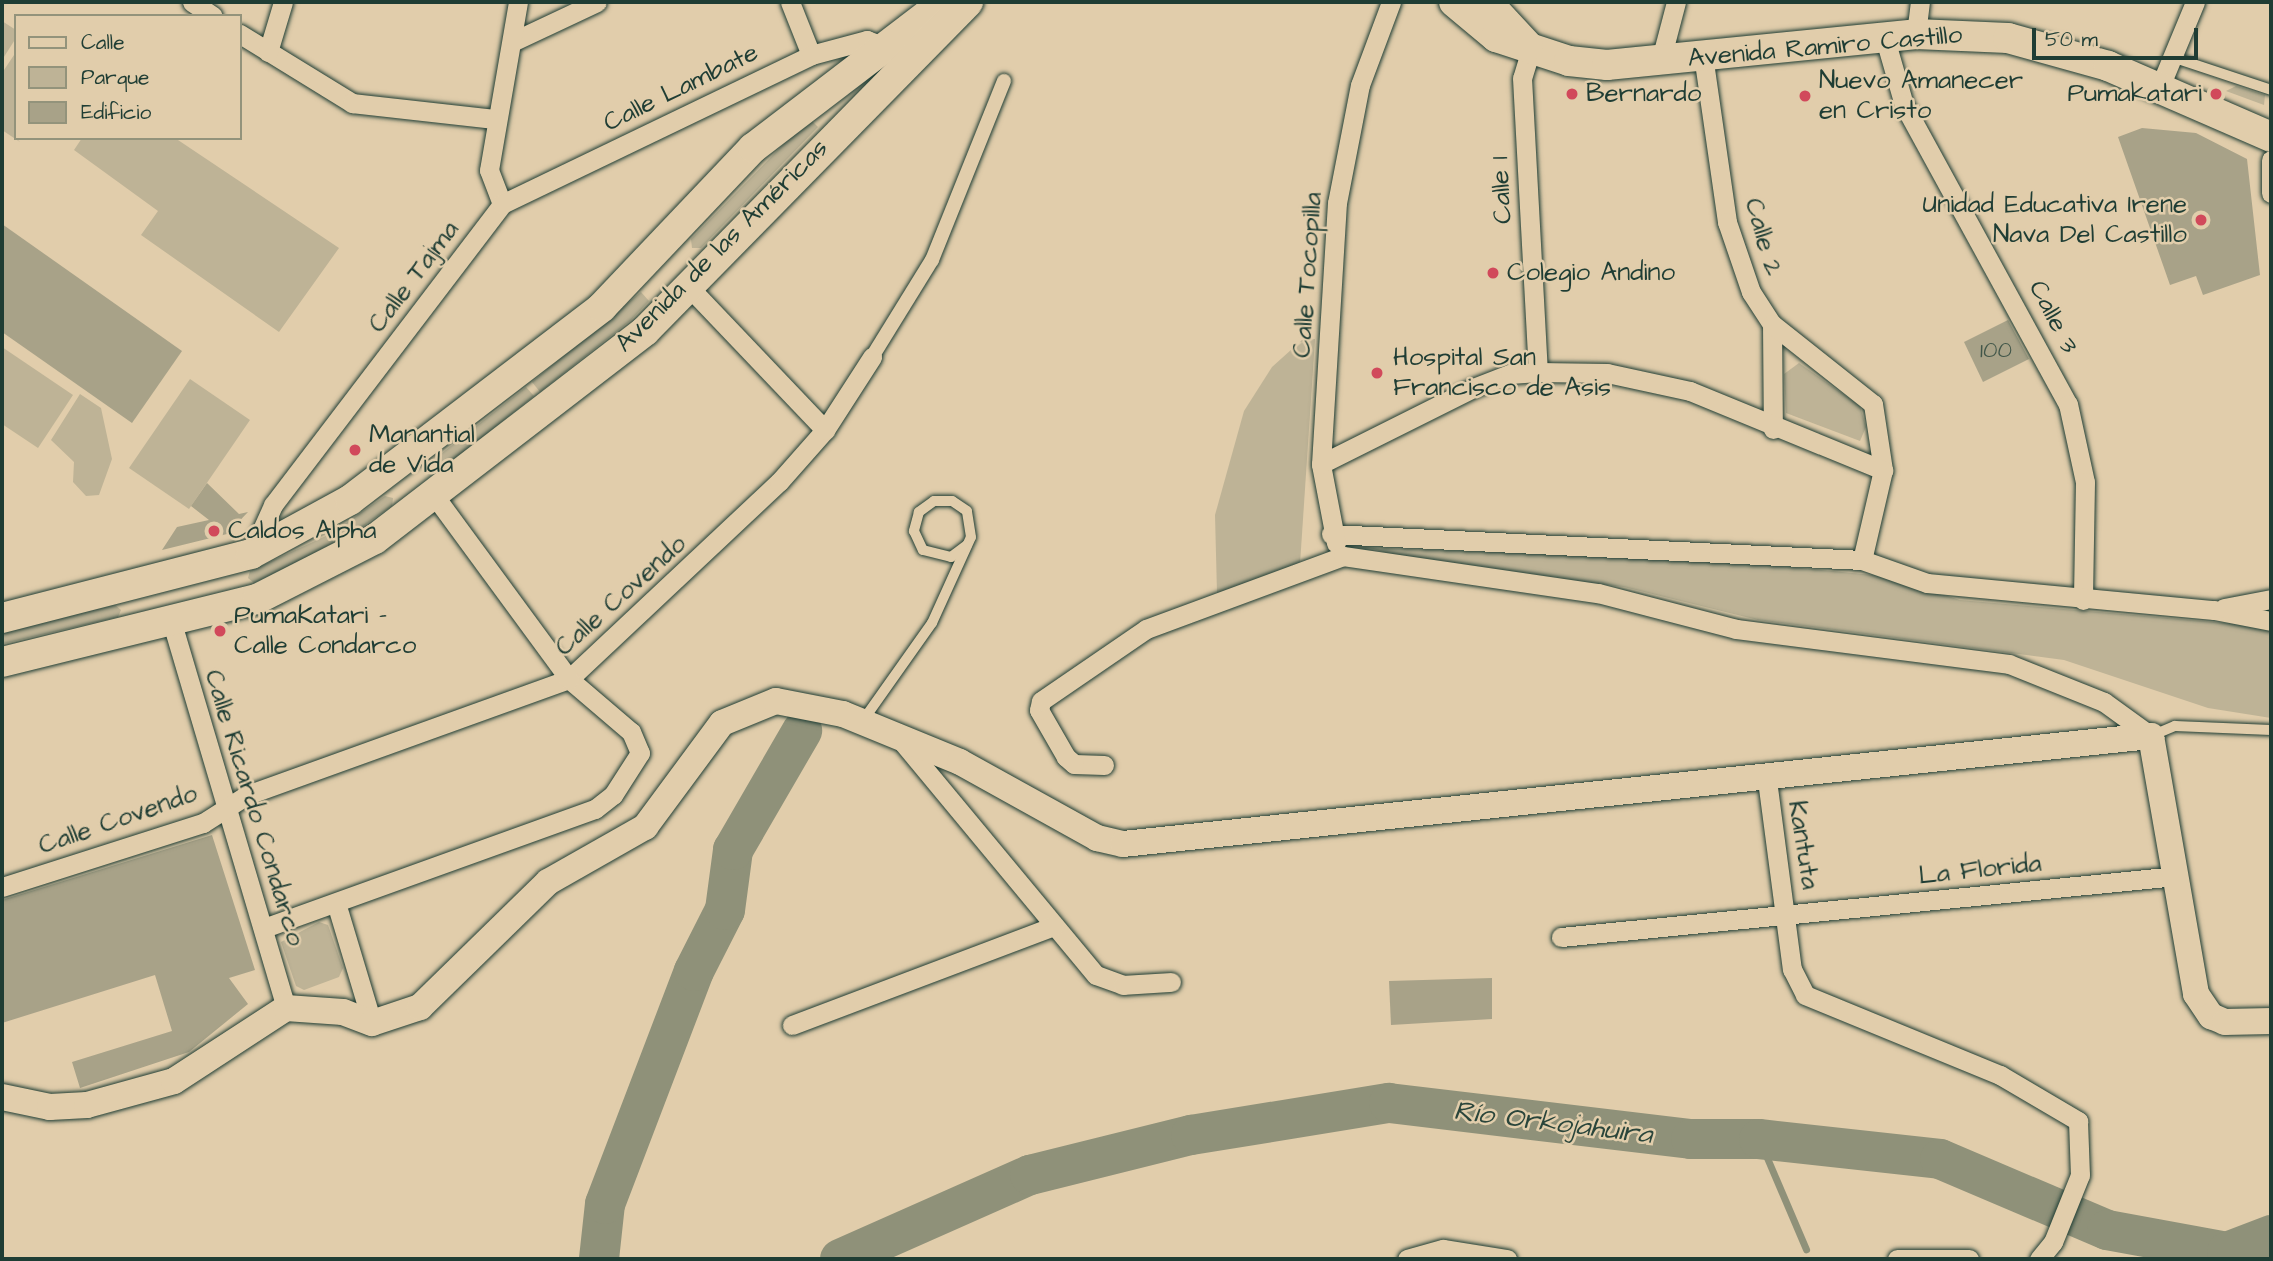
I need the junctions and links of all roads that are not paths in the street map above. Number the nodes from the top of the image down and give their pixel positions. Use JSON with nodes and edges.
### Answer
{"nodes":[{"id":1,"x":192,"y":2,"type":"edge"},
{"id":2,"x":283,"y":2,"type":"edge"},
{"id":3,"x":517,"y":2,"type":"edge"},
{"id":4,"x":597,"y":2,"type":"edge"},
{"id":5,"x":789,"y":2,"type":"edge"},
{"id":6,"x":944,"y":2,"type":"edge"},
{"id":7,"x":968,"y":2,"type":"edge"},
{"id":8,"x":1391,"y":2,"type":"edge"},
{"id":9,"x":1454,"y":2,"type":"edge"},
{"id":10,"x":1487,"y":2,"type":"edge"},
{"id":11,"x":1676,"y":2,"type":"edge"},
{"id":12,"x":1920,"y":2,"type":"edge"},
{"id":13,"x":2195,"y":2,"type":"edge"},
{"id":14,"x":210,"y":14,"type":"edge"},
{"id":15,"x":1916,"y":34,"type":"junction"},
{"id":16,"x":242,"y":35,"type":"edge"},
{"id":17,"x":516,"y":40,"type":"junction"},
{"id":18,"x":1885,"y":40,"type":"junction"},
{"id":19,"x":1531,"y":49,"type":"junction"},
{"id":20,"x":268,"y":52,"type":"junction"},
{"id":21,"x":811,"y":55,"type":"junction"},
{"id":22,"x":1703,"y":55,"type":"junction"},
{"id":23,"x":897,"y":57,"type":"junction"},
{"id":24,"x":2172,"y":57,"type":"junction"},
{"id":25,"x":1660,"y":63,"type":"junction"},
{"id":26,"x":1004,"y":81,"type":"dead end"},
{"id":27,"x":2159,"y":89,"type":"junction"},
{"id":28,"x":2271,"y":90,"type":"edge"},
{"id":29,"x":494,"y":119,"type":"junction"},
{"id":30,"x":2271,"y":137,"type":"edge"},
{"id":31,"x":2271,"y":160,"type":"edge"},
{"id":32,"x":2271,"y":193,"type":"edge"},
{"id":33,"x":502,"y":204,"type":"junction"},
{"id":34,"x":654,"y":254,"type":"junction"},
{"id":35,"x":688,"y":286,"type":"junction"},
{"id":36,"x":1772,"y":324,"type":"junction"},
{"id":37,"x":872,"y":357,"type":"joint"},
{"id":38,"x":1538,"y":372,"type":"junction"},
{"id":39,"x":1773,"y":429,"type":"junction"},
{"id":40,"x":825,"y":430,"type":"junction"},
{"id":41,"x":407,"y":460,"type":"junction"},
{"id":42,"x":1321,"y":464,"type":"junction"},
{"id":43,"x":1883,"y":470,"type":"junction"},
{"id":44,"x":433,"y":494,"type":"junction"},
{"id":45,"x":1331,"y":534,"type":"junction"},
{"id":46,"x":967,"y":545,"type":"junction"},
{"id":47,"x":251,"y":554,"type":"junction"},
{"id":48,"x":1343,"y":556,"type":"junction"},
{"id":49,"x":1863,"y":560,"type":"junction"},
{"id":50,"x":161,"y":580,"type":"junction"},
{"id":51,"x":2271,"y":599,"type":"edge"},
{"id":52,"x":2083,"y":600,"type":"junction"},
{"id":53,"x":2214,"y":610,"type":"junction"},
{"id":54,"x":2,"y":618,"type":"edge"},
{"id":55,"x":2271,"y":621,"type":"edge"},
{"id":56,"x":172,"y":623,"type":"junction"},
{"id":57,"x":2,"y":662,"type":"edge"},
{"id":58,"x":569,"y":679,"type":"junction"},
{"id":59,"x":862,"y":723,"type":"junction"},
{"id":60,"x":2271,"y":730,"type":"edge"},
{"id":61,"x":2151,"y":736,"type":"junction"},
{"id":62,"x":904,"y":744,"type":"junction"},
{"id":63,"x":1104,"y":765,"type":"dead end"},
{"id":64,"x":1767,"y":780,"type":"junction"},
{"id":65,"x":224,"y":809,"type":"junction"},
{"id":66,"x":2178,"y":876,"type":"junction"},
{"id":67,"x":2,"y":887,"type":"edge"},
{"id":68,"x":337,"y":906,"type":"junction"},
{"id":69,"x":1788,"y":917,"type":"junction"},
{"id":70,"x":1054,"y":926,"type":"junction"},
{"id":71,"x":264,"y":928,"type":"junction"},
{"id":72,"x":1561,"y":937,"type":"dead end"},
{"id":73,"x":1171,"y":982,"type":"dead end"},
{"id":74,"x":286,"y":1008,"type":"junction"},
{"id":75,"x":2271,"y":1021,"type":"edge"},
{"id":76,"x":372,"y":1023,"type":"junction"},
{"id":77,"x":792,"y":1025,"type":"dead end"},
{"id":78,"x":2,"y":1097,"type":"edge"},
{"id":79,"x":1415,"y":1258,"type":"edge"},
{"id":80,"x":1507,"y":1259,"type":"edge"},
{"id":81,"x":1897,"y":1259,"type":"edge"},
{"id":82,"x":1969,"y":1259,"type":"edge"},
{"id":83,"x":2039,"y":1259,"type":"edge"}],
"edges":[{"from":1,"to":14,"type":"street"},
{"from":2,"to":20,"type":"street"},
{"from":3,"to":17,"type":"street"},
{"from":4,"to":17,"type":"street"},
{"from":5,"to":21,"type":"street"},
{"from":6,"to":23,"type":"main road","name":"Avenida de las Américas"},
{"from":7,"to":23,"type":"main road","name":"Avenida de las Américas"},
{"from":8,"to":42,"type":"street","name":"Calle Tocopilla"},
{"from":9,"to":19,"type":"main road","name":"Avenida Ramiro Castillo"},
{"from":10,"to":19,"type":"main road"},
{"from":11,"to":25,"type":"street"},
{"from":12,"to":15,"type":"street"},
{"from":13,"to":24,"type":"street"},
{"from":15,"to":18,"type":"main road","name":"Avenida Ramiro Castillo"},
{"from":15,"to":27,"type":"main road","name":"Avenida Ramiro Castillo"},
{"from":16,"to":20,"type":"street"},
{"from":17,"to":29,"type":"street"},
{"from":18,"to":22,"type":"main road","name":"Avenida Ramiro Castillo"},
{"from":18,"to":52,"type":"street","name":"Calle 3"},
{"from":19,"to":25,"type":"main road","name":"Avenida Ramiro Castillo"},
{"from":19,"to":38,"type":"street","name":"Calle 1"},
{"from":20,"to":29,"type":"street"},
{"from":21,"to":23,"type":"street","name":"Calle Lambate"},
{"from":21,"to":33,"type":"street","name":"Calle Lambate"},
{"from":22,"to":25,"type":"main road","name":"Avenida Ramiro Castillo"},
{"from":22,"to":36,"type":"street","name":"Calle 2"},
{"from":23,"to":34,"type":"main road","name":"Avenida de las Américas"},
{"from":23,"to":35,"type":"main road","name":"Avenida de las Américas"},
{"from":24,"to":27,"type":"street"},
{"from":24,"to":28,"type":"lane"},
{"from":26,"to":37,"type":"street","name":"Calle Covendo"},
{"from":27,"to":30,"type":"main road","name":"Avenida Ramiro Castillo"},
{"from":29,"to":33,"type":"street"},
{"from":31,"to":32,"type":"street"},
{"from":33,"to":47,"type":"street","name":"Calle Tajma"},
{"from":34,"to":35,"type":"main road"},
{"from":34,"to":41,"type":"main road","name":"Avenida de las Américas"},
{"from":35,"to":40,"type":"street"},
{"from":35,"to":44,"type":"main road","name":"Avenida de las Américas"},
{"from":36,"to":39,"type":"street"},
{"from":36,"to":43,"type":"street"},
{"from":37,"to":40,"type":"street","name":"Calle Covendo"},
{"from":38,"to":39,"type":"street"},
{"from":38,"to":42,"type":"street"},
{"from":39,"to":43,"type":"street"},
{"from":40,"to":58,"type":"street","name":"Calle Covendo"},
{"from":41,"to":44,"type":"main road"},
{"from":41,"to":47,"type":"main road","name":"Avenida de las Américas"},
{"from":42,"to":45,"type":"street","name":"Calle Tocopilla"},
{"from":43,"to":49,"type":"street"},
{"from":44,"to":56,"type":"main road","name":"Avenida de las Américas"},
{"from":44,"to":58,"type":"street"},
{"from":45,"to":48,"type":"street","name":"Calle Tocopilla"},
{"from":45,"to":49,"type":"street"},
{"from":46,"to":46,"type":"lane"},
{"from":46,"to":59,"type":"lane"},
{"from":47,"to":50,"type":"main road","name":"Avenida de las Américas"},
{"from":48,"to":61,"type":"street"},
{"from":48,"to":63,"type":"street"},
{"from":49,"to":52,"type":"street"},
{"from":50,"to":54,"type":"main road","name":"Avenida de las Américas"},
{"from":50,"to":56,"type":"main road"},
{"from":51,"to":53,"type":"street"},
{"from":52,"to":53,"type":"street"},
{"from":53,"to":55,"type":"street"},
{"from":56,"to":57,"type":"main road","name":"Avenida de las Américas"},
{"from":56,"to":65,"type":"street","name":"Calle Ricardo Condarco"},
{"from":58,"to":65,"type":"street","name":"Calle Covendo"},
{"from":58,"to":68,"type":"street"},
{"from":59,"to":62,"type":"main road"},
{"from":59,"to":76,"type":"main road"},
{"from":60,"to":61,"type":"lane"},
{"from":61,"to":64,"type":"main road"},
{"from":61,"to":66,"type":"main road"},
{"from":62,"to":64,"type":"main road"},
{"from":62,"to":70,"type":"street"},
{"from":64,"to":69,"type":"street","name":"Kantuta"},
{"from":65,"to":67,"type":"street","name":"Calle Covendo"},
{"from":65,"to":71,"type":"street","name":"Calle Ricardo Condarco"},
{"from":66,"to":69,"type":"street","name":"La Florida"},
{"from":66,"to":75,"type":"main road"},
{"from":68,"to":71,"type":"street"},
{"from":68,"to":76,"type":"street"},
{"from":69,"to":72,"type":"street","name":"La Florida"},
{"from":69,"to":83,"type":"street","name":"Kantuta"},
{"from":70,"to":73,"type":"street"},
{"from":70,"to":77,"type":"street"},
{"from":71,"to":74,"type":"street","name":"Calle Ricardo Condarco"},
{"from":74,"to":76,"type":"main road"},
{"from":74,"to":78,"type":"main road"},
{"from":79,"to":80,"type":"street"},
{"from":81,"to":82,"type":"street"}]}
